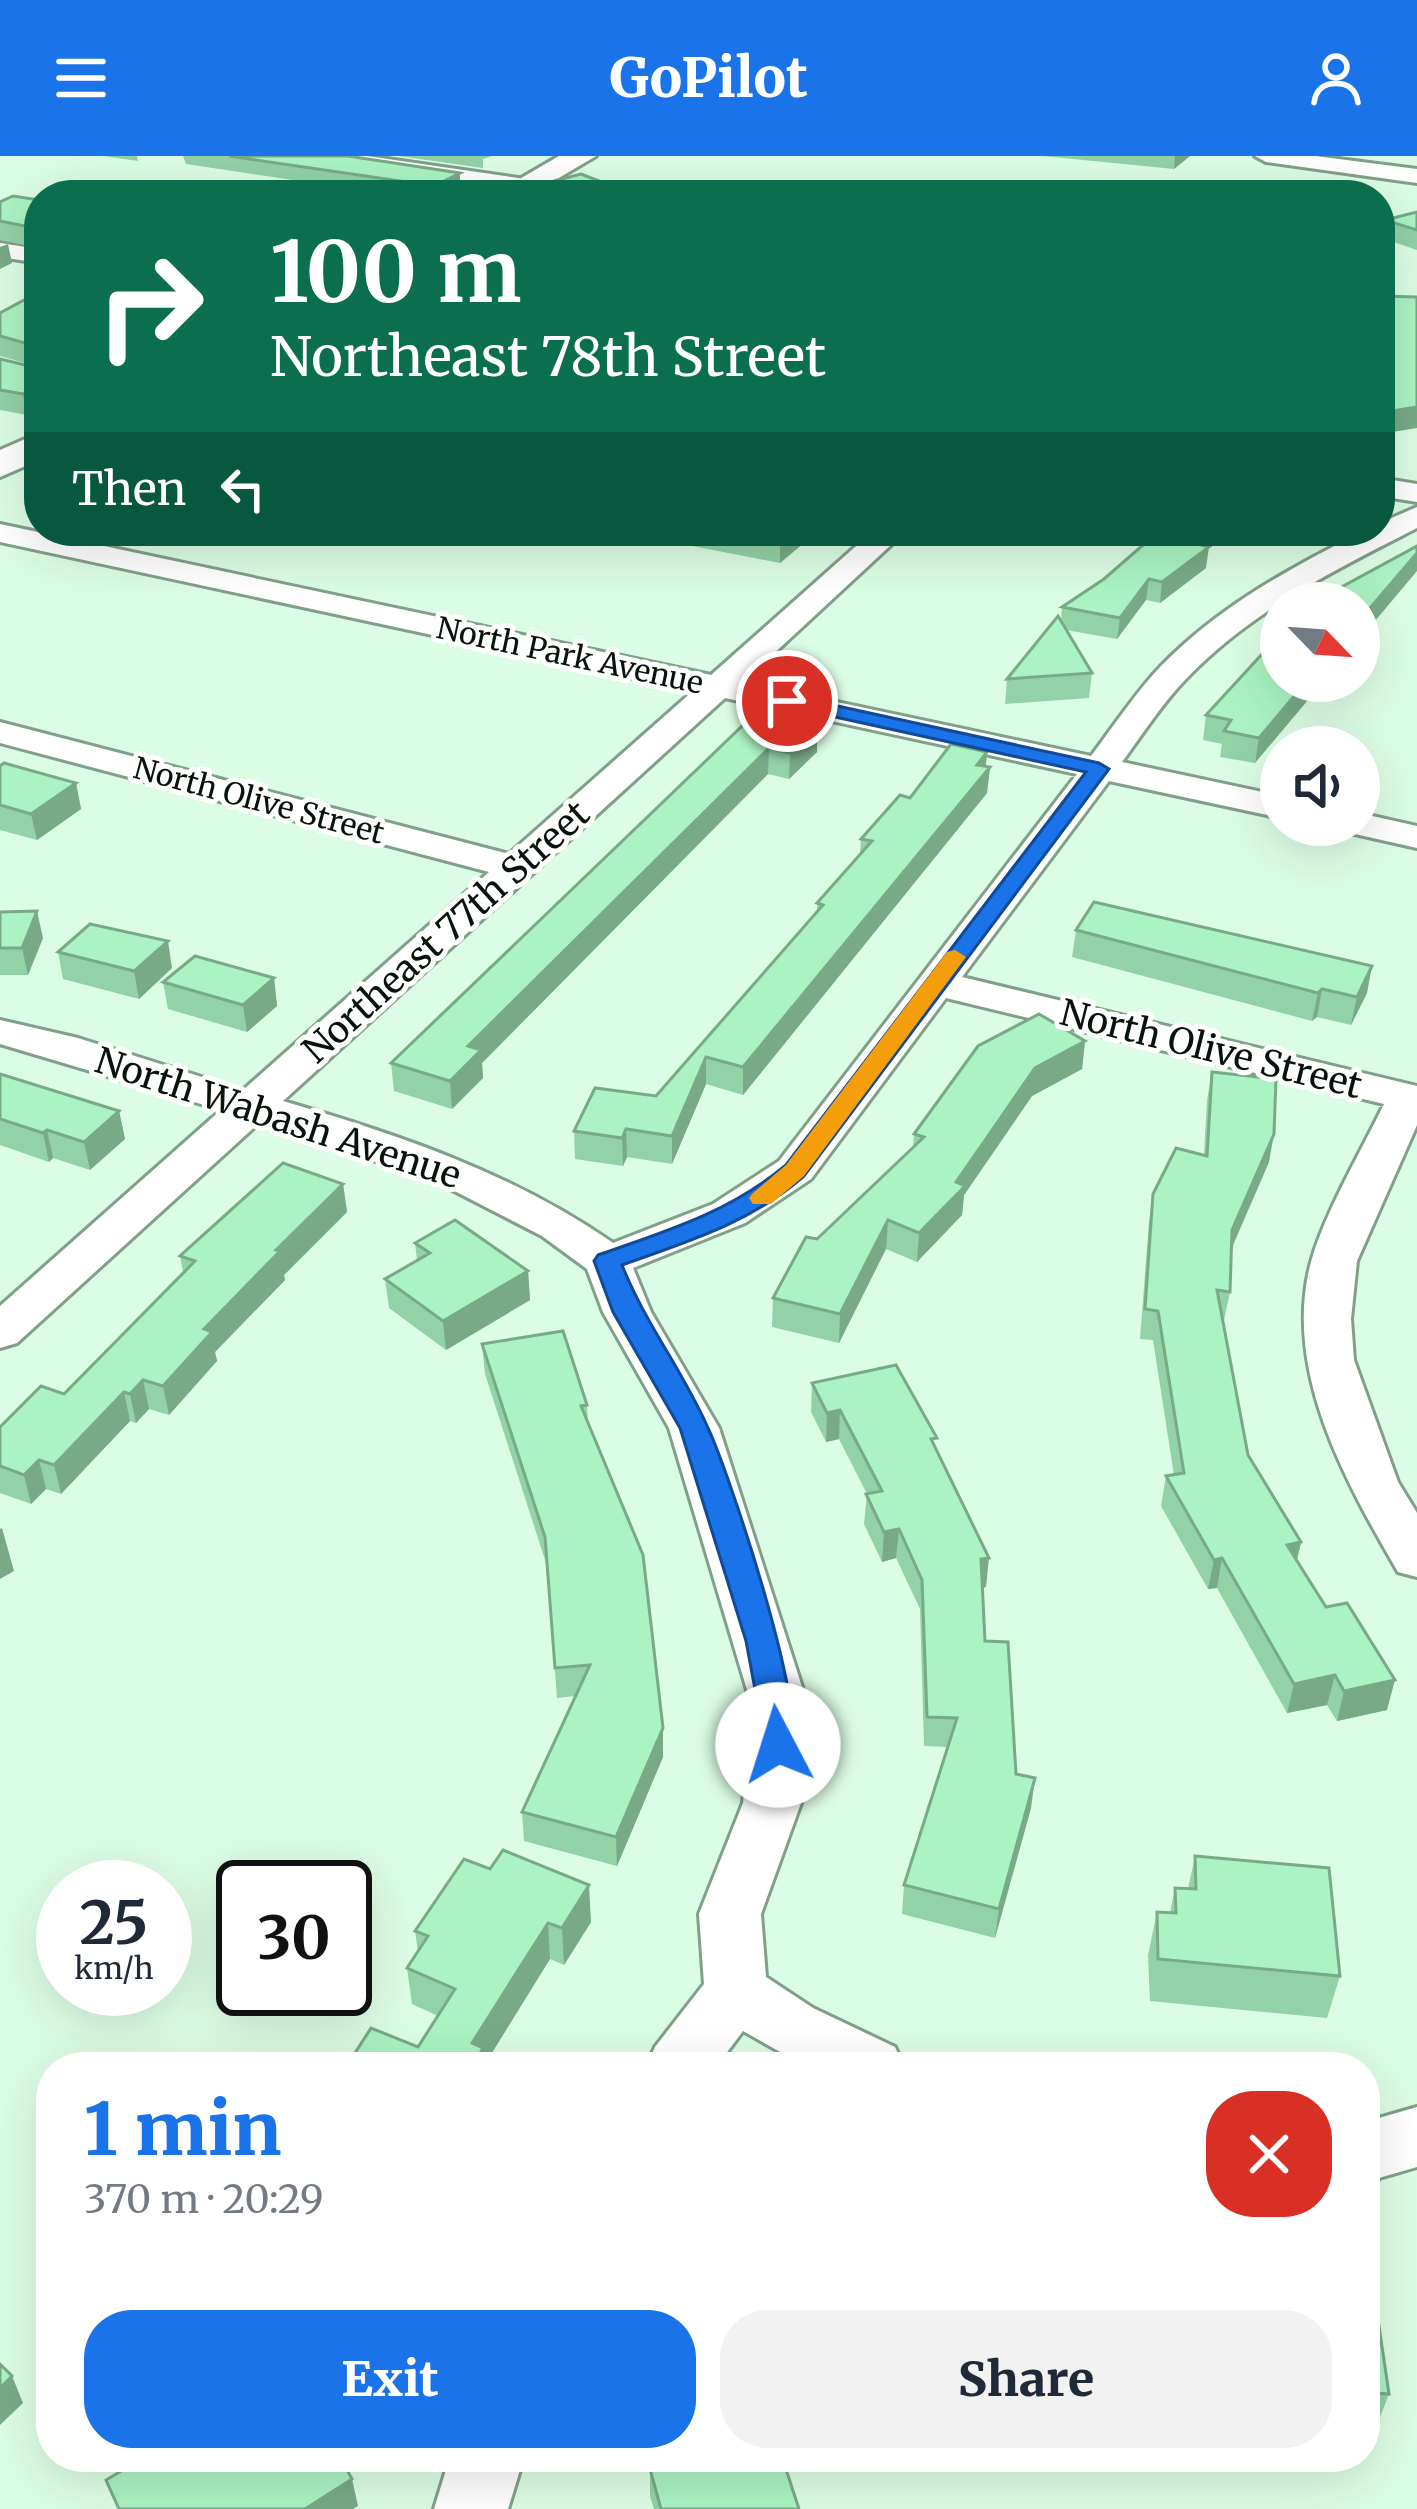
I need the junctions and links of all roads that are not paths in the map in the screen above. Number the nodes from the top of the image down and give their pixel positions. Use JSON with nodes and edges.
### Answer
{"nodes":[{"id":1,"x":324,"y":156,"type":"edge"},
{"id":2,"x":581,"y":156,"type":"edge"},
{"id":3,"x":1266,"y":156,"type":"edge"},
{"id":4,"x":1417,"y":176,"type":"edge"},
{"id":5,"x":460,"y":180,"type":"edge"},
{"id":6,"x":535,"y":180,"type":"edge"},
{"id":7,"x":61,"y":546,"type":"edge"},
{"id":8,"x":870,"y":546,"type":"edge"},
{"id":9,"x":1358,"y":546,"type":"edge"},
{"id":10,"x":715,"y":686,"type":"junction"},
{"id":11,"x":0,"y":732,"type":"edge"},
{"id":12,"x":1099,"y":769,"type":"junction"},
{"id":13,"x":1260,"y":804,"type":"edge"},
{"id":14,"x":1380,"y":828,"type":"edge"},
{"id":15,"x":1417,"y":836,"type":"edge"},
{"id":16,"x":517,"y":868,"type":"junction"},
{"id":17,"x":935,"y":983,"type":"junction"},
{"id":18,"x":0,"y":1032,"type":"edge"},
{"id":19,"x":1413,"y":1098,"type":"edge"},
{"id":20,"x":255,"y":1107,"type":"junction"},
{"id":21,"x":608,"y":1261,"type":"junction"},
{"id":22,"x":0,"y":1332,"type":"edge"},
{"id":23,"x":1417,"y":1558,"type":"edge"},
{"id":24,"x":736,"y":1991,"type":"junction"},
{"id":25,"x":689,"y":2052,"type":"edge"},
{"id":26,"x":840,"y":2052,"type":"edge"},
{"id":27,"x":1417,"y":2137,"type":"edge"},
{"id":28,"x":1380,"y":2148,"type":"edge"},
{"id":29,"x":482,"y":2472,"type":"edge"},
{"id":30,"x":471,"y":2509,"type":"edge"}],
"edges":[{"from":1,"to":5,"type":"street"},
{"from":2,"to":6,"type":"street"},
{"from":3,"to":4,"type":"street"},
{"from":7,"to":10,"type":"street","name":"North Park Avenue"},
{"from":8,"to":10,"type":"street","name":"Northeast 77th Street"},
{"from":9,"to":12,"type":"street"},
{"from":10,"to":12,"type":"street","name":"North Park Avenue"},
{"from":10,"to":16,"type":"street","name":"Northeast 77th Street"},
{"from":11,"to":16,"type":"street","name":"North Olive Street"},
{"from":12,"to":13,"type":"street","name":"North Park Avenue"},
{"from":12,"to":17,"type":"street"},
{"from":14,"to":15,"type":"street"},
{"from":16,"to":20,"type":"street","name":"Northeast 77th Street"},
{"from":17,"to":19,"type":"street","name":"North Olive Street"},
{"from":17,"to":21,"type":"street"},
{"from":18,"to":20,"type":"street","name":"North Wabash Avenue"},
{"from":19,"to":23,"type":"street"},
{"from":20,"to":21,"type":"street","name":"North Wabash Avenue"},
{"from":20,"to":22,"type":"street","name":"Northeast 77th Street"},
{"from":21,"to":24,"type":"street"},
{"from":24,"to":25,"type":"street"},
{"from":24,"to":26,"type":"street"},
{"from":27,"to":28,"type":"street"},
{"from":29,"to":30,"type":"street"}]}
